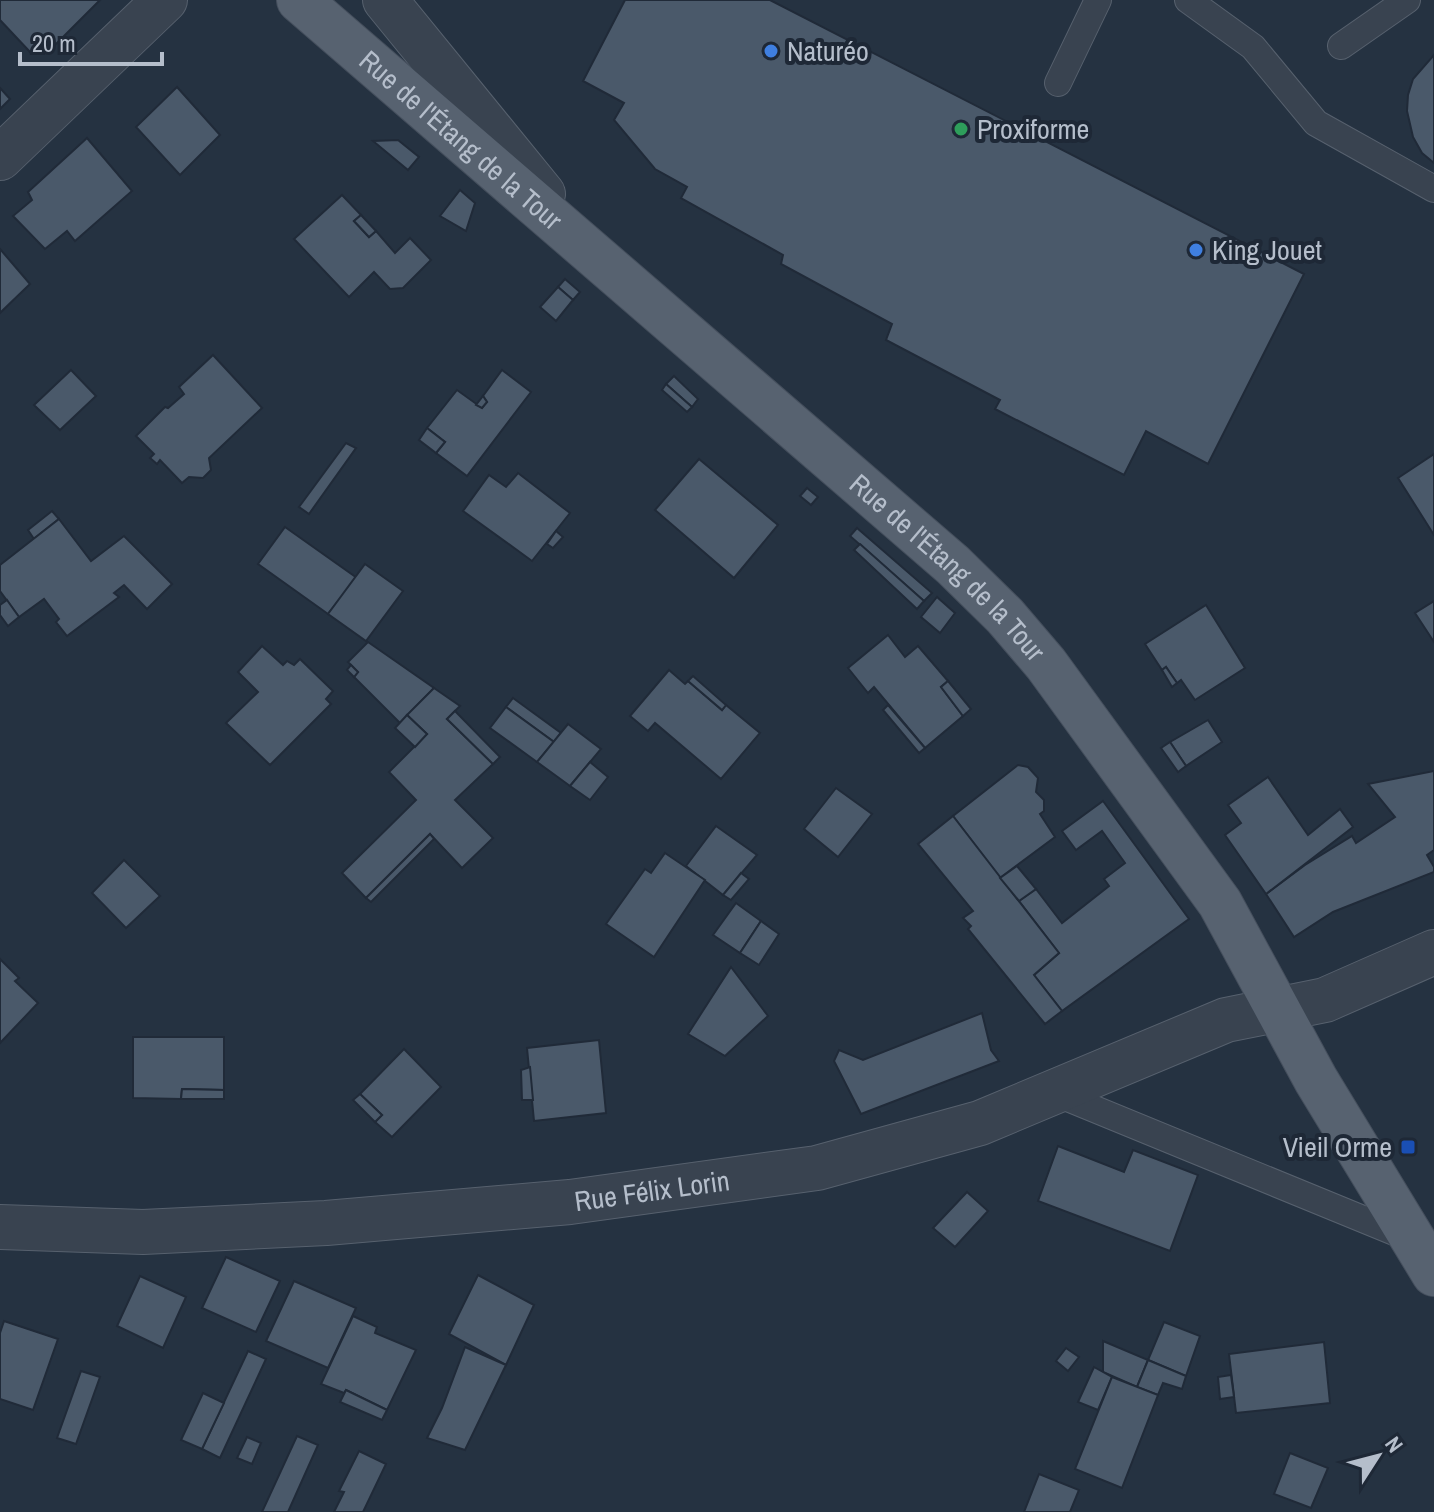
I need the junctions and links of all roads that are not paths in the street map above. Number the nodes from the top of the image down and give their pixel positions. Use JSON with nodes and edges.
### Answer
{"nodes":[{"id":1,"x":165,"y":0,"type":"edge"},
{"id":2,"x":299,"y":0,"type":"edge"},
{"id":3,"x":385,"y":0,"type":"edge"},
{"id":4,"x":1098,"y":0,"type":"edge"},
{"id":5,"x":1188,"y":0,"type":"edge"},
{"id":6,"x":1407,"y":0,"type":"edge"},
{"id":7,"x":1341,"y":46,"type":"dead end"},
{"id":8,"x":1058,"y":83,"type":"dead end"},
{"id":9,"x":0,"y":158,"type":"edge"},
{"id":10,"x":1434,"y":189,"type":"edge"},
{"id":11,"x":593,"y":255,"type":"junction"},
{"id":12,"x":1434,"y":952,"type":"edge"},
{"id":13,"x":1278,"y":1009,"type":"junction"},
{"id":14,"x":1053,"y":1092,"type":"junction"},
{"id":15,"x":0,"y":1227,"type":"edge"},
{"id":16,"x":1410,"y":1238,"type":"junction"},
{"id":17,"x":1434,"y":1274,"type":"edge"}],
"edges":[{"from":1,"to":9,"type":"street"},
{"from":2,"to":11,"type":"main road","name":"Rue de l'Étang de la Tour"},
{"from":3,"to":11,"type":"street"},
{"from":4,"to":8,"type":"lane"},
{"from":5,"to":10,"type":"lane"},
{"from":6,"to":7,"type":"lane"},
{"from":11,"to":13,"type":"main road","name":"Rue de l'Étang de la Tour"},
{"from":12,"to":13,"type":"street","name":"Rue Félix Lorin"},
{"from":13,"to":14,"type":"street","name":"Rue Félix Lorin"},
{"from":13,"to":16,"type":"main road","name":"Rue de l'Étang de la Tour"},
{"from":14,"to":15,"type":"street","name":"Rue Félix Lorin"},
{"from":14,"to":16,"type":"lane"},
{"from":16,"to":17,"type":"main road","name":"Rue de l'Étang de la Tour"}]}
